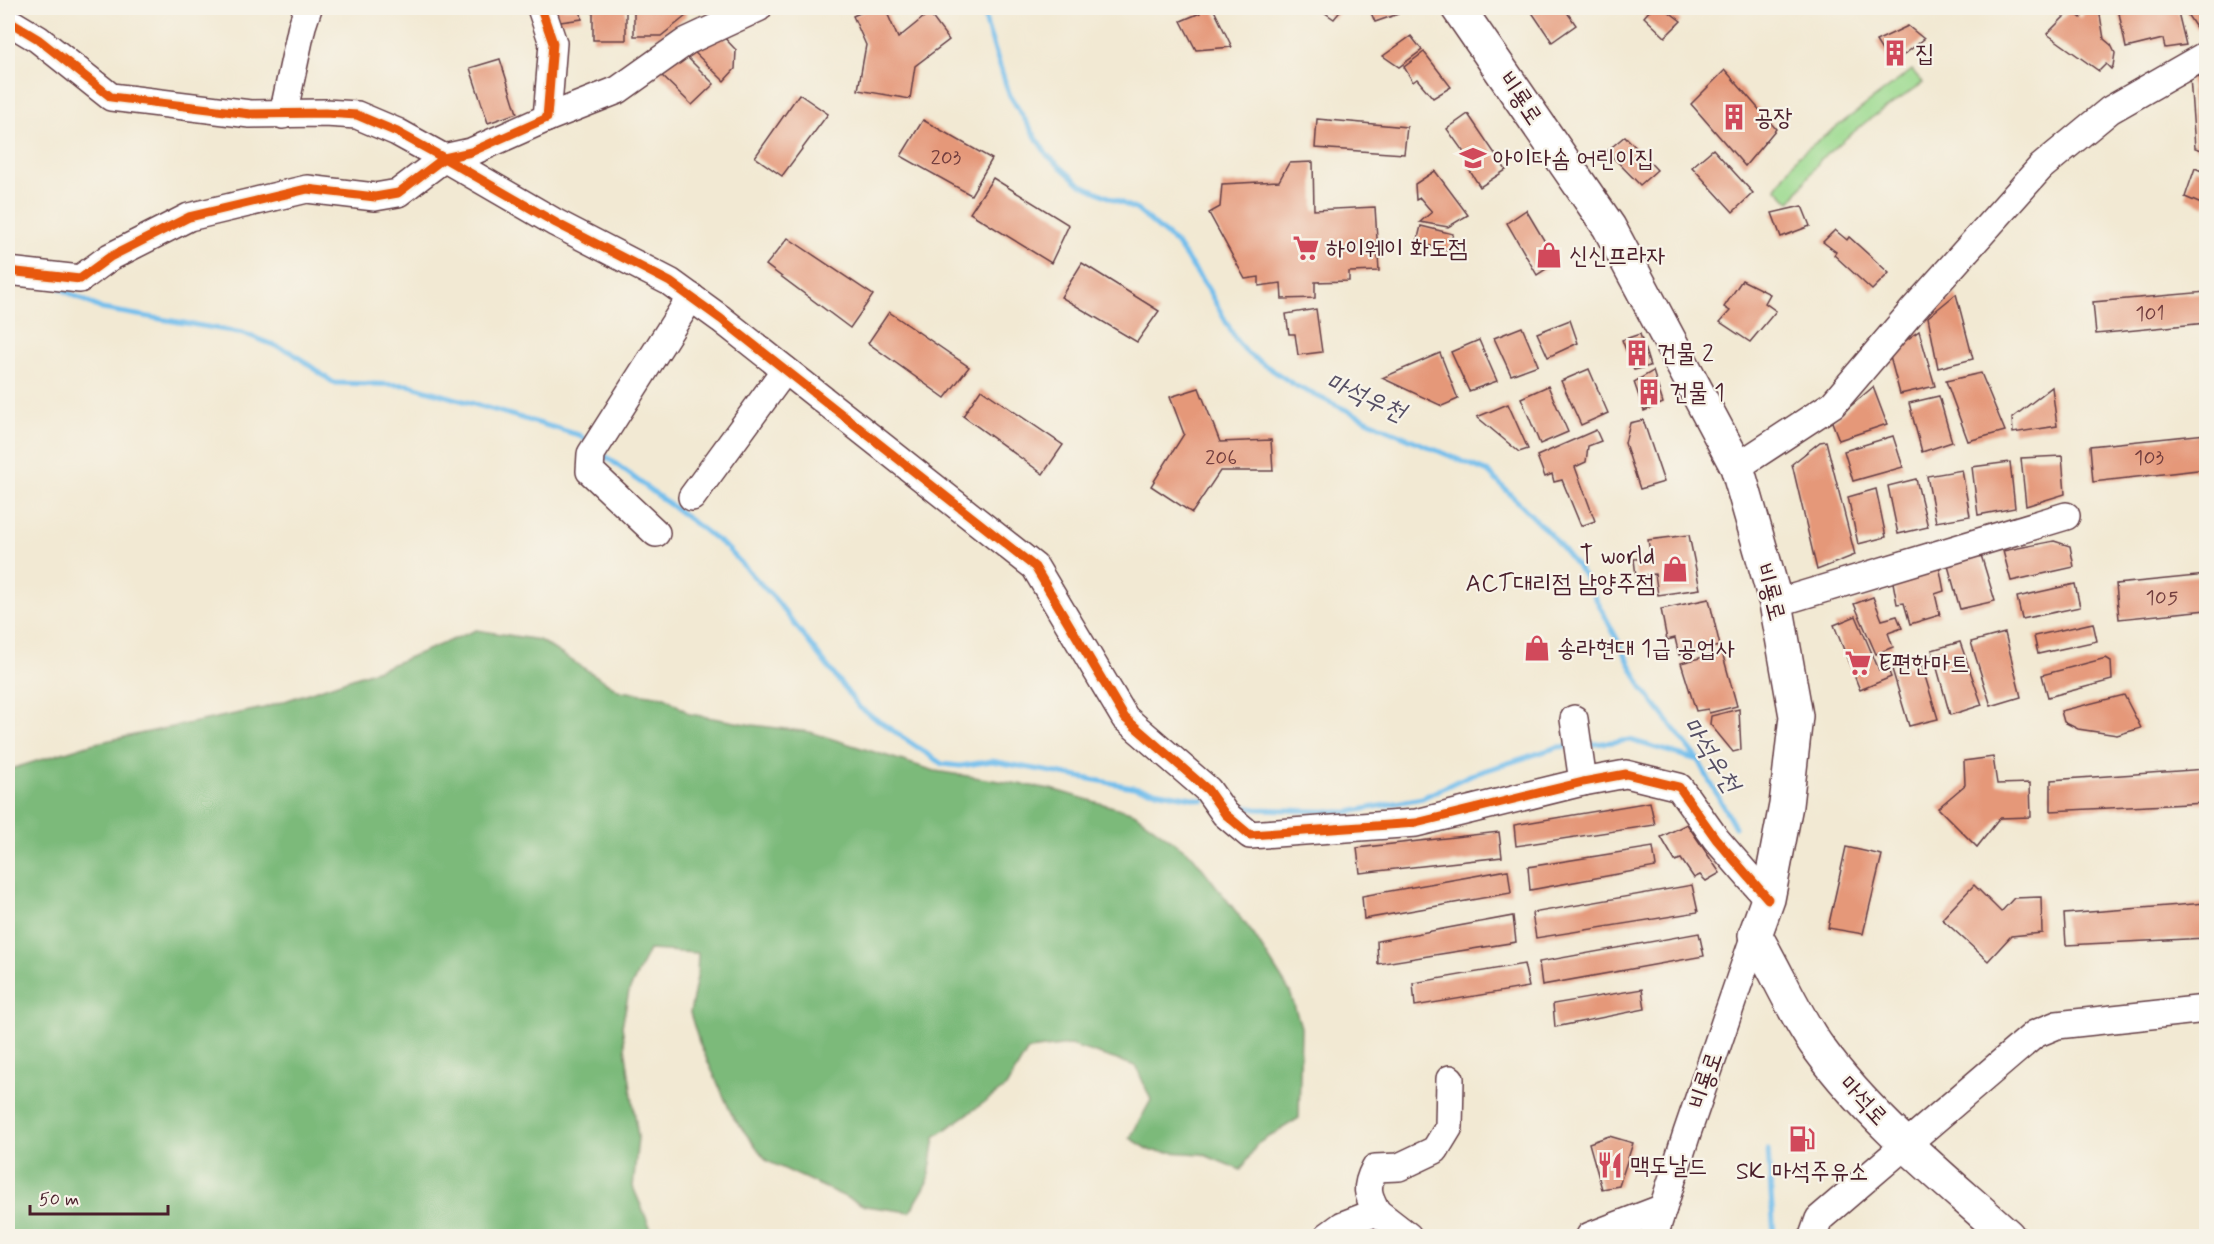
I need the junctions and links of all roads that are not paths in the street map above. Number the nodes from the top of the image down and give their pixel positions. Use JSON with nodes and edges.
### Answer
{"nodes":[{"id":1,"x":308,"y":8,"type":"edge"},
{"id":2,"x":541,"y":8,"type":"edge"},
{"id":3,"x":758,"y":8,"type":"edge"},
{"id":4,"x":1458,"y":8,"type":"edge"},
{"id":5,"x":8,"y":24,"type":"edge"},
{"id":6,"x":2206,"y":55,"type":"edge"},
{"id":7,"x":283,"y":115,"type":"junction"},
{"id":8,"x":547,"y":118,"type":"junction"},
{"id":9,"x":444,"y":158,"type":"junction"},
{"id":10,"x":8,"y":271,"type":"edge"},
{"id":11,"x":691,"y":297,"type":"junction"},
{"id":12,"x":785,"y":370,"type":"junction"},
{"id":13,"x":1737,"y":467,"type":"junction"},
{"id":14,"x":692,"y":497,"type":"dead end"},
{"id":15,"x":2066,"y":516,"type":"dead end"},
{"id":16,"x":656,"y":533,"type":"dead end"},
{"id":17,"x":1776,"y":603,"type":"junction"},
{"id":18,"x":1768,"y":899,"type":"junction"},
{"id":19,"x":1755,"y":935,"type":"junction"},
{"id":20,"x":2206,"y":1009,"type":"edge"},
{"id":21,"x":1450,"y":1079,"type":"dead end"},
{"id":22,"x":1906,"y":1143,"type":"junction"},
{"id":23,"x":1663,"y":1208,"type":"junction"},
{"id":24,"x":1377,"y":1212,"type":"junction"},
{"id":25,"x":1328,"y":1236,"type":"edge"},
{"id":26,"x":1408,"y":1236,"type":"edge"},
{"id":27,"x":1590,"y":1236,"type":"edge"},
{"id":28,"x":1654,"y":1236,"type":"edge"},
{"id":29,"x":1813,"y":1236,"type":"edge"},
{"id":30,"x":2008,"y":1236,"type":"edge"}],
"edges":[{"from":1,"to":7,"type":"street"},
{"from":2,"to":8,"type":"street"},
{"from":3,"to":8,"type":"street"},
{"from":4,"to":13,"type":"main road","name":"비룡로"},
{"from":5,"to":7,"type":"street"},
{"from":6,"to":13,"type":"street"},
{"from":7,"to":9,"type":"street"},
{"from":8,"to":9,"type":"street"},
{"from":9,"to":10,"type":"street"},
{"from":9,"to":11,"type":"street"},
{"from":11,"to":12,"type":"street"},
{"from":11,"to":16,"type":"street"},
{"from":12,"to":14,"type":"street"},
{"from":12,"to":18,"type":"street"},
{"from":13,"to":17,"type":"main road","name":"비룡로"},
{"from":15,"to":17,"type":"street"},
{"from":17,"to":18,"type":"main road","name":"비룡로"},
{"from":18,"to":19,"type":"main road","name":"비룡로"},
{"from":19,"to":22,"type":"main road","name":"마석로"},
{"from":19,"to":23,"type":"street","name":"비룡로"},
{"from":20,"to":22,"type":"street"},
{"from":21,"to":24,"type":"street"},
{"from":22,"to":29,"type":"street"},
{"from":22,"to":30,"type":"main road","name":"마석로"},
{"from":23,"to":27,"type":"street"},
{"from":23,"to":28,"type":"street","name":"비룡로"},
{"from":24,"to":25,"type":"street"},
{"from":24,"to":26,"type":"street"}]}
